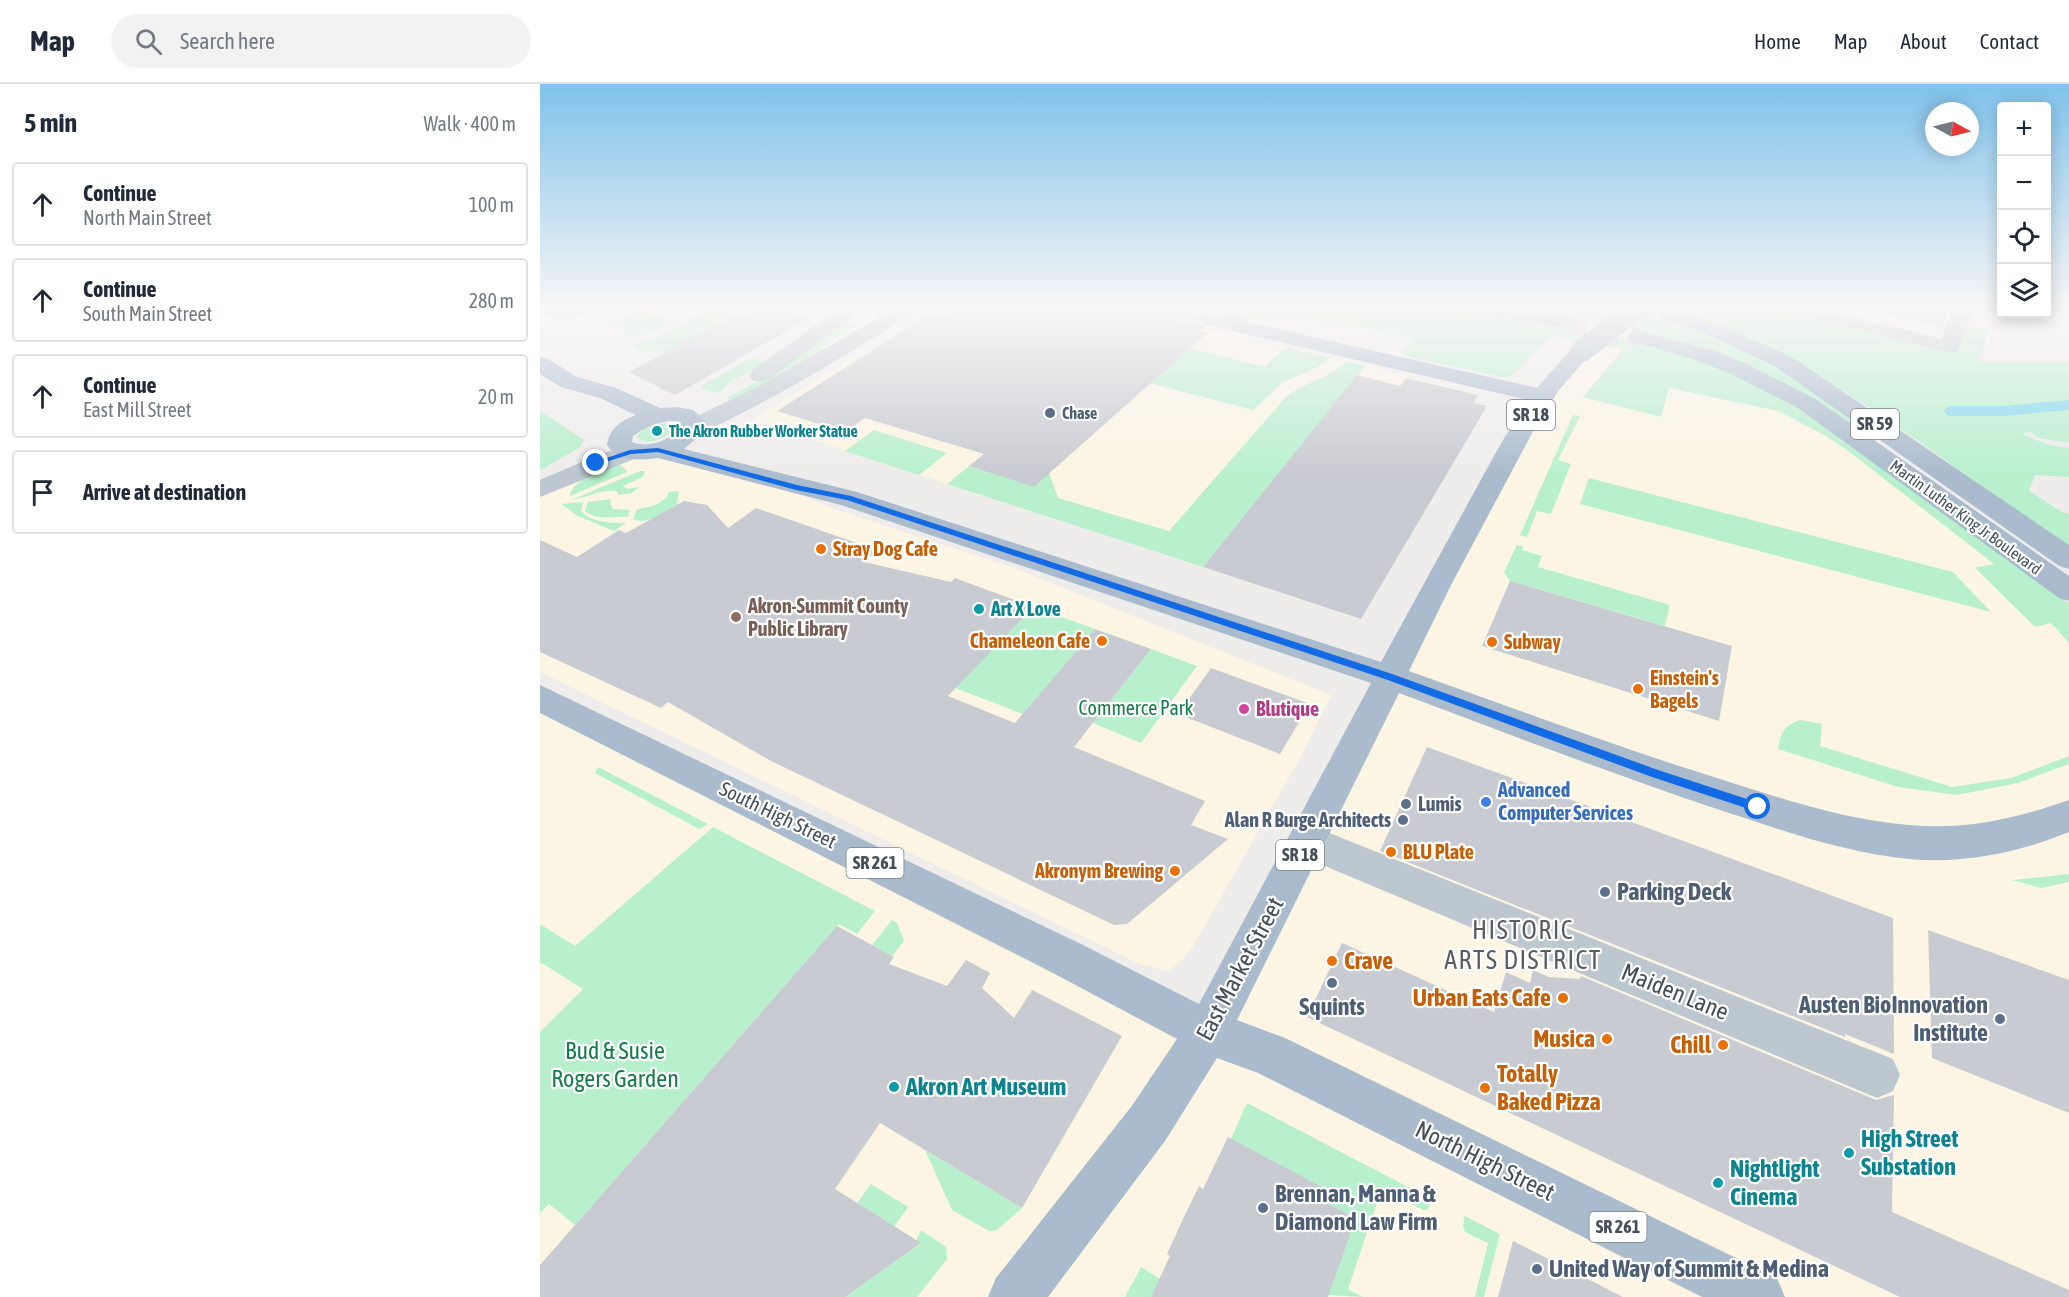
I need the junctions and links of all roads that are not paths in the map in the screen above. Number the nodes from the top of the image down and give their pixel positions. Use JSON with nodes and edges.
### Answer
{"nodes":[{"id":1,"x":780,"y":362,"type":"edge"},
{"id":2,"x":821,"y":362,"type":"edge"},
{"id":3,"x":1412,"y":362,"type":"edge"},
{"id":4,"x":1571,"y":362,"type":"edge"},
{"id":5,"x":1719,"y":362,"type":"edge"},
{"id":6,"x":1781,"y":362,"type":"edge"},
{"id":7,"x":540,"y":364,"type":"edge"},
{"id":8,"x":569,"y":382,"type":"junction"},
{"id":9,"x":1543,"y":397,"type":"junction"},
{"id":10,"x":679,"y":423,"type":"junction"},
{"id":11,"x":626,"y":438,"type":"junction"},
{"id":12,"x":658,"y":450,"type":"junction"},
{"id":13,"x":540,"y":483,"type":"edge"},
{"id":14,"x":540,"y":489,"type":"edge"},
{"id":15,"x":848,"y":498,"type":"junction"},
{"id":16,"x":2069,"y":559,"type":"edge"},
{"id":17,"x":2069,"y":591,"type":"edge"},
{"id":18,"x":1389,"y":677,"type":"junction"},
{"id":19,"x":540,"y":698,"type":"edge"},
{"id":20,"x":2069,"y":816,"type":"edge"},
{"id":21,"x":1307,"y":841,"type":"junction"},
{"id":22,"x":1208,"y":1032,"type":"junction"},
{"id":23,"x":1877,"y":1075,"type":"dead end"},
{"id":24,"x":1015,"y":1297,"type":"edge"},
{"id":25,"x":1758,"y":1297,"type":"edge"}],
"edges":[{"from":1,"to":10,"type":"street"},
{"from":2,"to":10,"type":"street"},
{"from":3,"to":9,"type":"main road"},
{"from":4,"to":9,"type":"main road","number":"SR 18","bridge":true},
{"from":5,"to":17,"type":"main road","name":"Martin Luther King Jr Boulevard","number":"SR 59"},
{"from":6,"to":16,"type":"main road","name":"Martin Luther King Jr Boulevard","number":"SR 59"},
{"from":7,"to":8,"type":"main road"},
{"from":8,"to":10,"type":"main road"},
{"from":8,"to":11,"type":"main road"},
{"from":9,"to":18,"type":"main road","name":"East Market Street","number":"SR 18"},
{"from":10,"to":11,"type":"main road"},
{"from":10,"to":12,"type":"main road"},
{"from":10,"to":15,"type":"main road"},
{"from":11,"to":12,"type":"main road"},
{"from":11,"to":13,"type":"street"},
{"from":11,"to":14,"type":"street"},
{"from":12,"to":15,"type":"main road"},
{"from":15,"to":18,"type":"main road"},
{"from":18,"to":20,"type":"main road"},
{"from":18,"to":21,"type":"main road","name":"East Market Street","number":"SR 18"},
{"from":19,"to":22,"type":"main road","name":"South High Street","number":"SR 261"},
{"from":21,"to":22,"type":"main road","name":"East Market Street","number":"SR 18"},
{"from":21,"to":23,"type":"street","name":"Maiden Lane"},
{"from":22,"to":24,"type":"main road","name":"East Market Street","number":"SR 18"},
{"from":22,"to":25,"type":"main road","name":"North High Street","number":"SR 261"}]}
